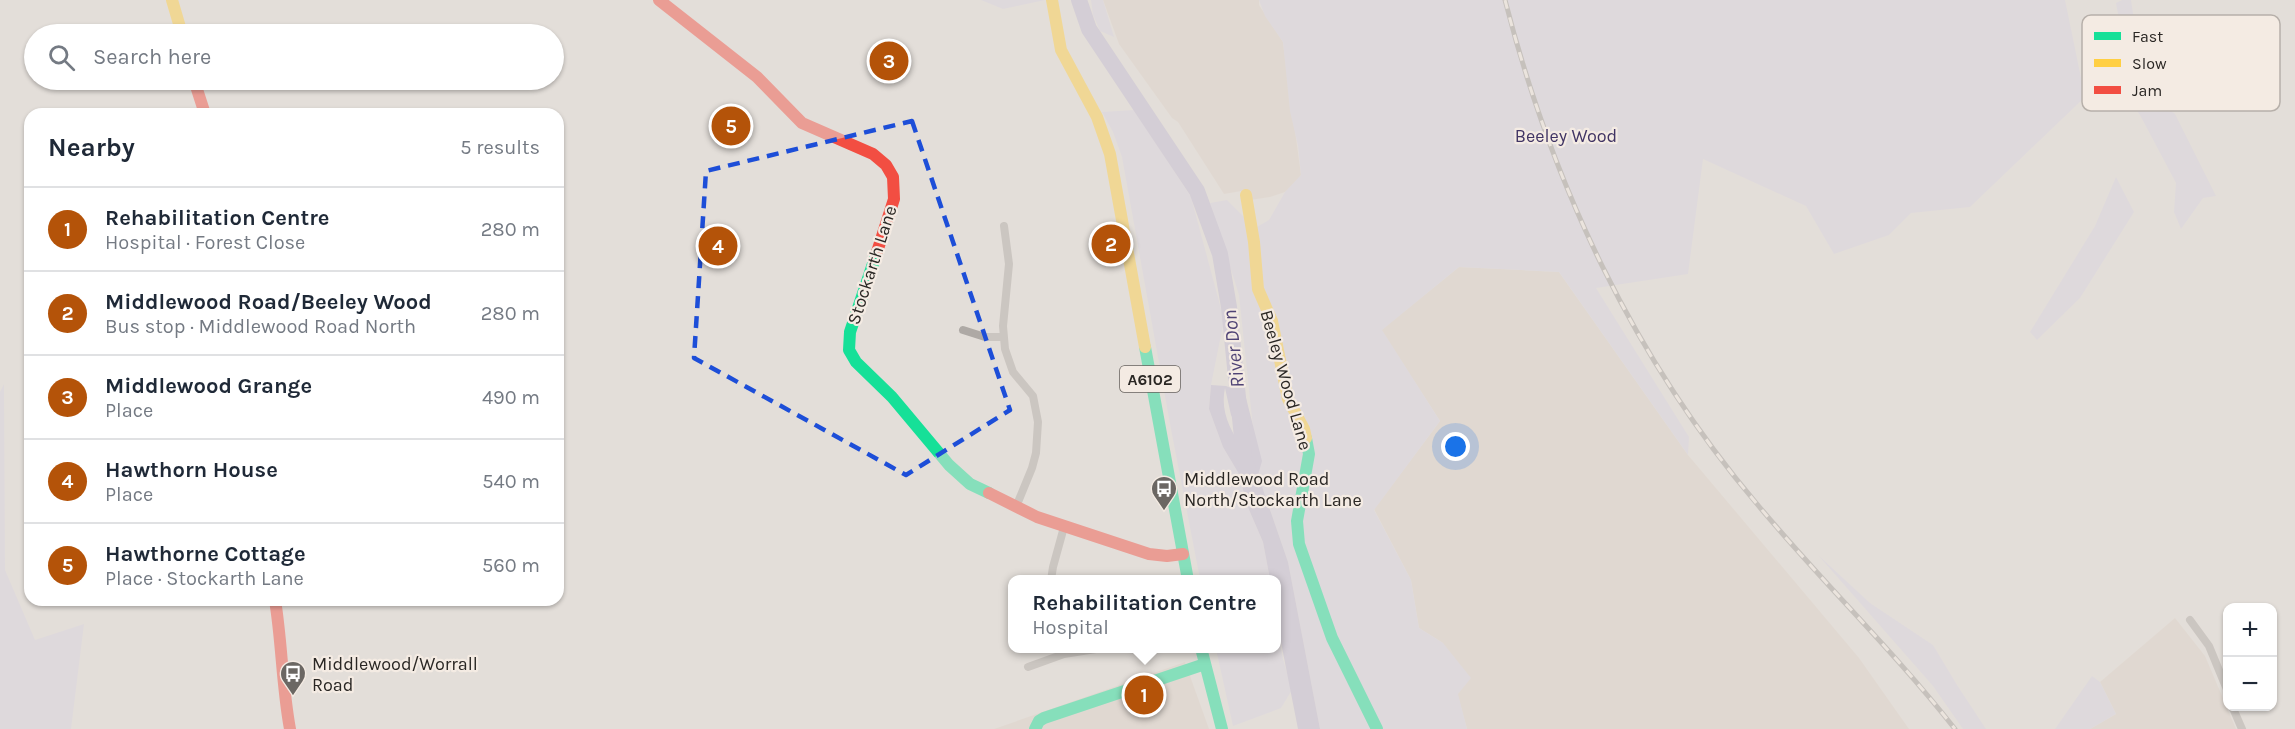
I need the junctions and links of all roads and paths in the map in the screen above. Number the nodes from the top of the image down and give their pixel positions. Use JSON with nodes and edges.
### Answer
{"nodes":[{"id":1,"x":172,"y":0,"type":"edge"},
{"id":2,"x":659,"y":0,"type":"edge"},
{"id":3,"x":1052,"y":0,"type":"edge"},
{"id":4,"x":179,"y":24,"type":"edge"},
{"id":5,"x":197,"y":90,"type":"edge"},
{"id":6,"x":203,"y":108,"type":"edge"},
{"id":7,"x":1246,"y":195,"type":"dead end"},
{"id":8,"x":1004,"y":226,"type":"dead end"},
{"id":9,"x":963,"y":330,"type":"dead end"},
{"id":10,"x":1003,"y":337,"type":"junction"},
{"id":11,"x":1016,"y":507,"type":"junction"},
{"id":12,"x":1064,"y":527,"type":"junction"},
{"id":13,"x":1184,"y":554,"type":"junction"},
{"id":14,"x":1052,"y":575,"type":"edge"},
{"id":15,"x":1187,"y":575,"type":"edge"},
{"id":16,"x":276,"y":606,"type":"edge"},
{"id":17,"x":2190,"y":620,"type":"dead end"},
{"id":18,"x":1060,"y":653,"type":"edge"},
{"id":19,"x":1202,"y":653,"type":"edge"},
{"id":20,"x":1205,"y":664,"type":"junction"},
{"id":21,"x":1028,"y":667,"type":"dead end"},
{"id":22,"x":2223,"y":680,"type":"edge"},
{"id":23,"x":2234,"y":711,"type":"edge"},
{"id":24,"x":290,"y":729,"type":"edge"},
{"id":25,"x":1035,"y":729,"type":"edge"},
{"id":26,"x":1222,"y":729,"type":"edge"},
{"id":27,"x":1377,"y":729,"type":"edge"},
{"id":28,"x":2242,"y":729,"type":"edge"}],
"edges":[{"from":1,"to":4,"type":"street"},
{"from":2,"to":11,"type":"street","name":"Stockarth Lane"},
{"from":3,"to":13,"type":"street","number":"A6102"},
{"from":5,"to":6,"type":"street"},
{"from":7,"to":27,"type":"street","name":"Beeley Wood Lane"},
{"from":8,"to":10,"type":"street"},
{"from":9,"to":10,"type":"street"},
{"from":10,"to":11,"type":"street"},
{"from":11,"to":12,"type":"street","name":"Stockarth Lane"},
{"from":12,"to":13,"type":"street","name":"Stockarth Lane"},
{"from":12,"to":14,"type":"street"},
{"from":13,"to":15,"type":"street","number":"A6102"},
{"from":16,"to":24,"type":"street"},
{"from":17,"to":22,"type":"street"},
{"from":18,"to":21,"type":"street"},
{"from":19,"to":20,"type":"street"},
{"from":20,"to":25,"type":"street"},
{"from":20,"to":26,"type":"street"},
{"from":23,"to":28,"type":"street"}]}
